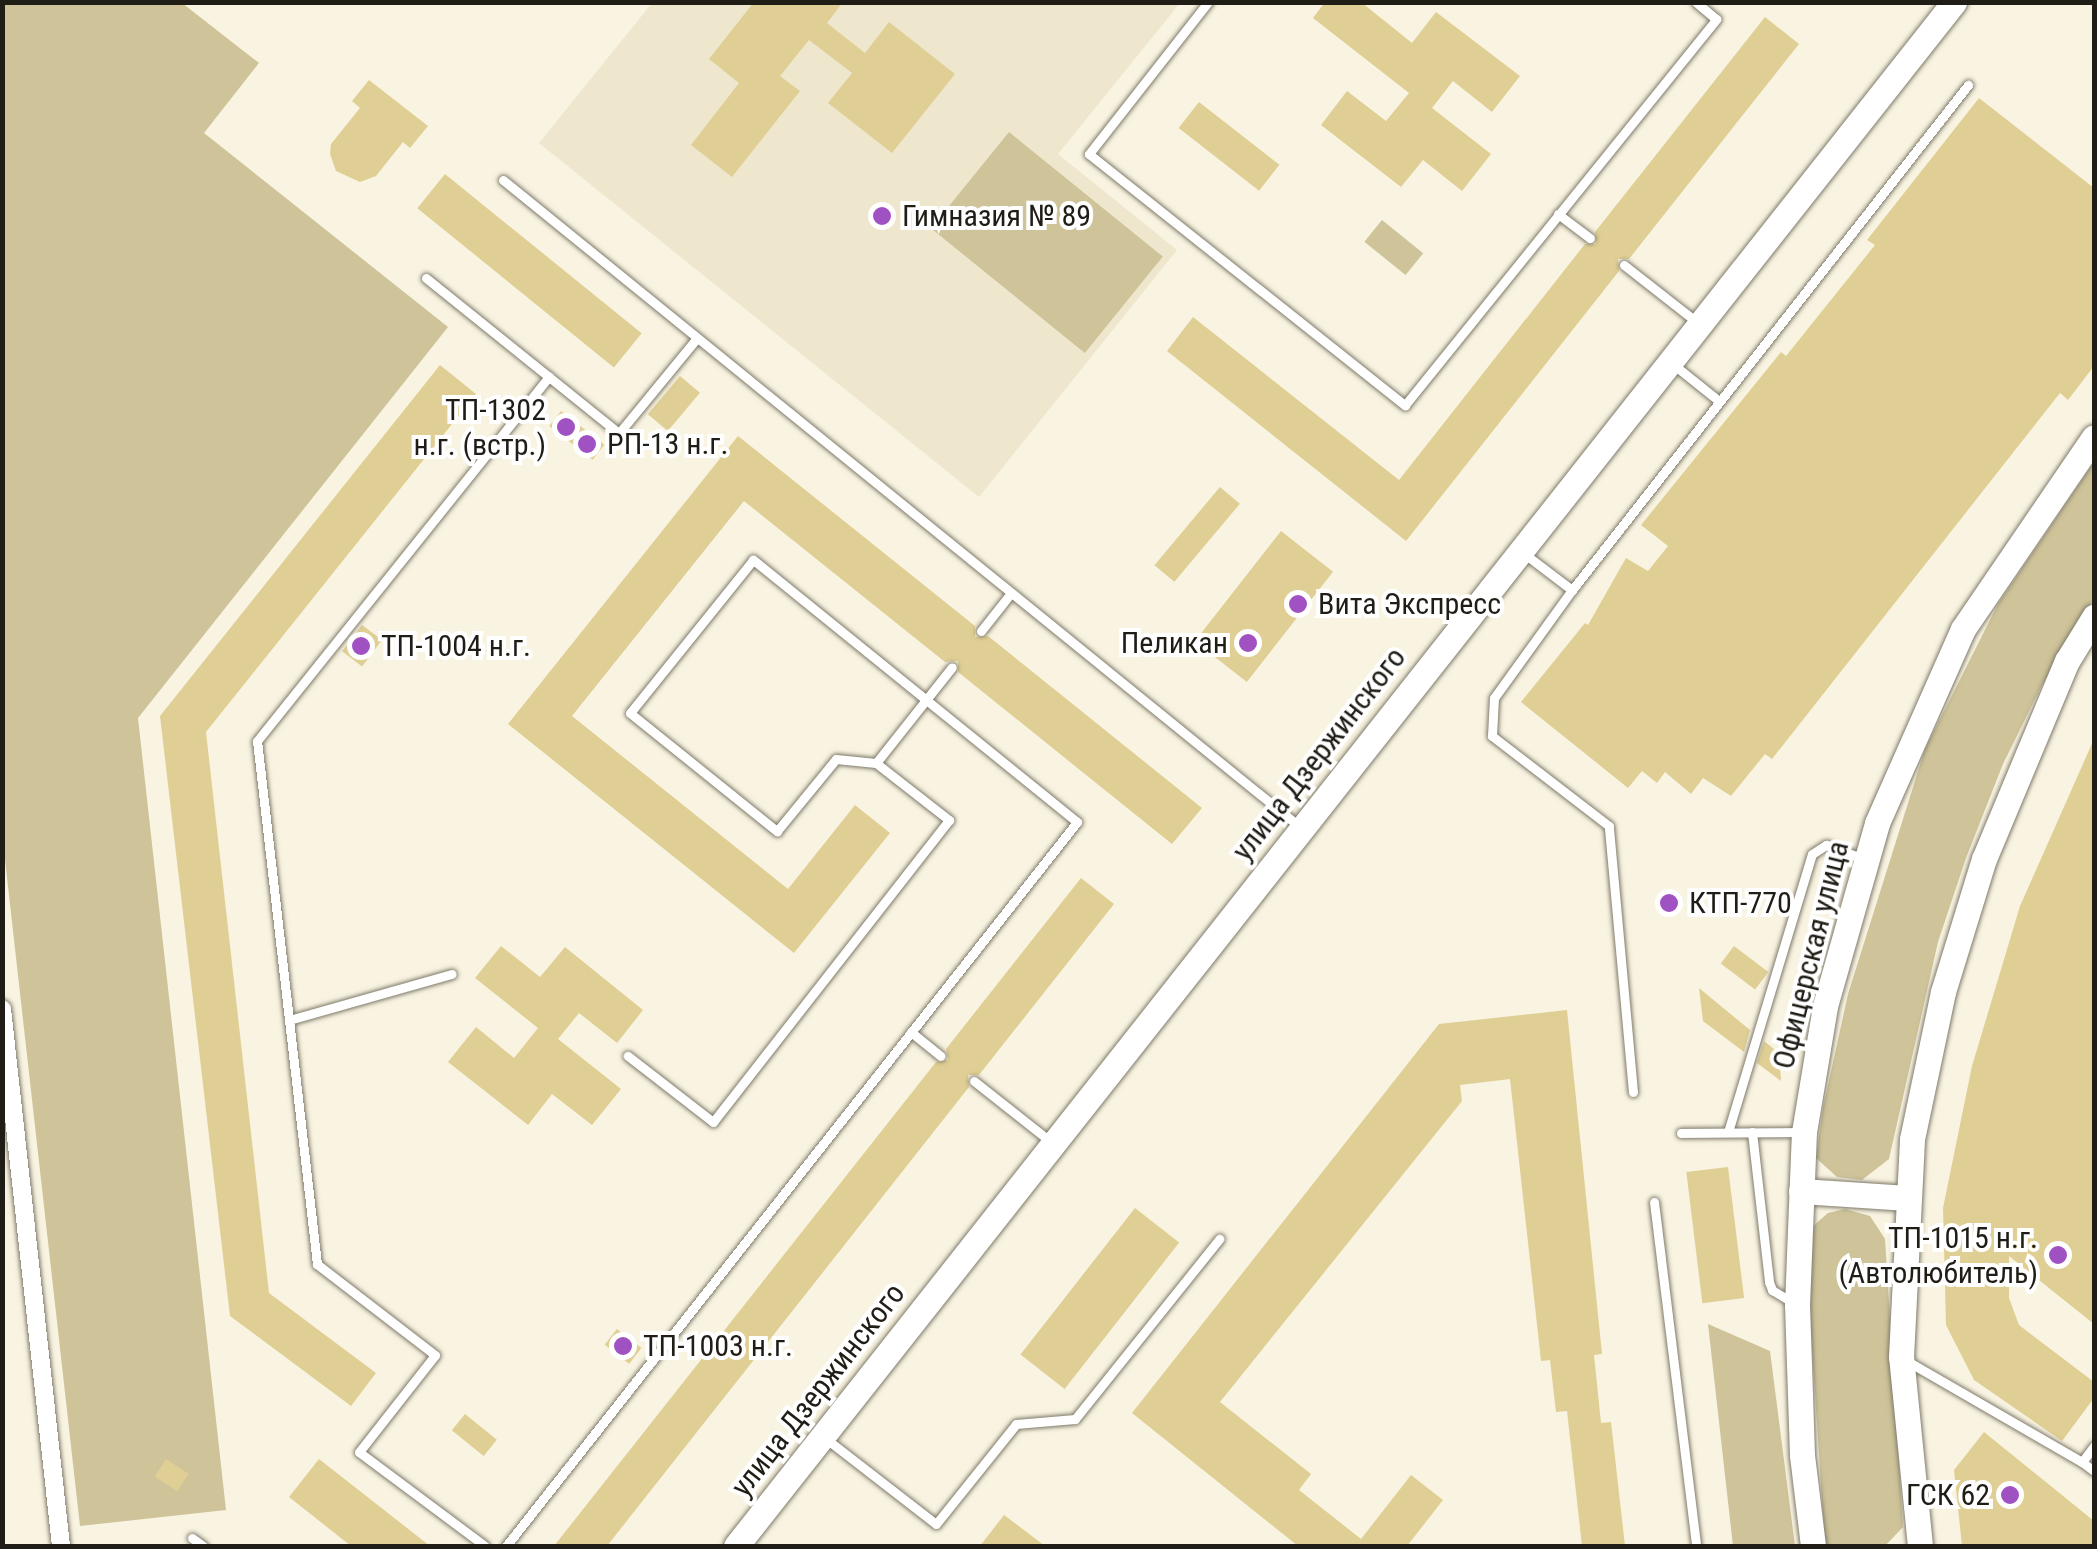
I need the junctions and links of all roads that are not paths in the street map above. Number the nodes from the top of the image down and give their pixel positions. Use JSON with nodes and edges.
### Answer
{"nodes":[{"id":1,"x":1208,"y":2,"type":"edge"},
{"id":2,"x":1696,"y":2,"type":"edge"},
{"id":3,"x":1954,"y":2,"type":"edge"},
{"id":4,"x":1968,"y":85,"type":"dead end"},
{"id":5,"x":503,"y":180,"type":"dead end"},
{"id":6,"x":1558,"y":214,"type":"junction"},
{"id":7,"x":1590,"y":238,"type":"dead end"},
{"id":8,"x":1624,"y":265,"type":"dead end"},
{"id":9,"x":426,"y":278,"type":"dead end"},
{"id":10,"x":1700,"y":324,"type":"junction"},
{"id":11,"x":697,"y":338,"type":"junction"},
{"id":12,"x":1670,"y":362,"type":"junction"},
{"id":13,"x":549,"y":376,"type":"junction"},
{"id":14,"x":1719,"y":401,"type":"junction"},
{"id":15,"x":2094,"y":436,"type":"edge"},
{"id":16,"x":1521,"y":552,"type":"junction"},
{"id":17,"x":1572,"y":590,"type":"junction"},
{"id":18,"x":1011,"y":593,"type":"junction"},
{"id":19,"x":2094,"y":616,"type":"edge"},
{"id":20,"x":982,"y":631,"type":"dead end"},
{"id":21,"x":952,"y":668,"type":"dead end"},
{"id":22,"x":926,"y":700,"type":"junction"},
{"id":23,"x":876,"y":762,"type":"junction"},
{"id":24,"x":1302,"y":828,"type":"junction"},
{"id":25,"x":1867,"y":860,"type":"junction"},
{"id":26,"x":452,"y":974,"type":"dead end"},
{"id":27,"x":2,"y":1009,"type":"edge"},
{"id":28,"x":289,"y":1020,"type":"junction"},
{"id":29,"x":911,"y":1032,"type":"junction"},
{"id":30,"x":628,"y":1056,"type":"dead end"},
{"id":31,"x":941,"y":1056,"type":"dead end"},
{"id":32,"x":974,"y":1081,"type":"dead end"},
{"id":33,"x":1633,"y":1092,"type":"dead end"},
{"id":34,"x":1728,"y":1132,"type":"junction"},
{"id":35,"x":1752,"y":1132,"type":"junction"},
{"id":36,"x":1804,"y":1132,"type":"junction"},
{"id":37,"x":1681,"y":1133,"type":"dead end"},
{"id":38,"x":1054,"y":1144,"type":"junction"},
{"id":39,"x":1801,"y":1191,"type":"junction"},
{"id":40,"x":1908,"y":1198,"type":"junction"},
{"id":41,"x":1654,"y":1202,"type":"dead end"},
{"id":42,"x":1220,"y":1238,"type":"dead end"},
{"id":43,"x":1797,"y":1305,"type":"junction"},
{"id":44,"x":1901,"y":1357,"type":"junction"},
{"id":45,"x":823,"y":1436,"type":"junction"},
{"id":46,"x":2094,"y":1446,"type":"edge"},
{"id":47,"x":2082,"y":1462,"type":"junction"},
{"id":48,"x":2094,"y":1472,"type":"edge"},
{"id":49,"x":192,"y":1538,"type":"dead end"},
{"id":50,"x":61,"y":1546,"type":"edge"},
{"id":51,"x":204,"y":1546,"type":"edge"},
{"id":52,"x":484,"y":1546,"type":"edge"},
{"id":53,"x":506,"y":1546,"type":"edge"},
{"id":54,"x":736,"y":1546,"type":"edge"},
{"id":55,"x":1696,"y":1546,"type":"edge"},
{"id":56,"x":1813,"y":1546,"type":"edge"},
{"id":57,"x":1920,"y":1546,"type":"edge"}],
"edges":[{"from":1,"to":6,"type":"lane"},
{"from":2,"to":6,"type":"lane"},
{"from":3,"to":10,"type":"main road","name":"улица Дзержинского"},
{"from":4,"to":14,"type":"lane"},
{"from":5,"to":11,"type":"lane"},
{"from":6,"to":7,"type":"lane"},
{"from":8,"to":10,"type":"lane"},
{"from":9,"to":13,"type":"lane"},
{"from":10,"to":12,"type":"main road","name":"улица Дзержинского"},
{"from":11,"to":13,"type":"lane"},
{"from":11,"to":18,"type":"lane"},
{"from":12,"to":14,"type":"lane"},
{"from":12,"to":16,"type":"main road","name":"улица Дзержинского"},
{"from":13,"to":28,"type":"lane"},
{"from":14,"to":17,"type":"lane"},
{"from":15,"to":25,"type":"main road","name":"Офицерская улица"},
{"from":16,"to":17,"type":"lane"},
{"from":16,"to":24,"type":"main road","name":"улица Дзержинского"},
{"from":17,"to":33,"type":"lane"},
{"from":18,"to":20,"type":"lane"},
{"from":18,"to":24,"type":"lane"},
{"from":19,"to":40,"type":"main road"},
{"from":21,"to":22,"type":"lane"},
{"from":22,"to":23,"type":"lane"},
{"from":22,"to":23,"type":"lane"},
{"from":22,"to":29,"type":"lane"},
{"from":23,"to":30,"type":"lane"},
{"from":24,"to":38,"type":"main road","name":"улица Дзержинского"},
{"from":25,"to":34,"type":"lane"},
{"from":25,"to":36,"type":"main road","name":"Офицерская улица"},
{"from":26,"to":28,"type":"lane"},
{"from":27,"to":50,"type":"street"},
{"from":28,"to":52,"type":"lane"},
{"from":29,"to":31,"type":"lane"},
{"from":29,"to":53,"type":"lane"},
{"from":32,"to":38,"type":"lane"},
{"from":34,"to":35,"type":"lane"},
{"from":34,"to":37,"type":"lane"},
{"from":35,"to":36,"type":"lane"},
{"from":35,"to":43,"type":"lane"},
{"from":36,"to":39,"type":"main road","name":"Офицерская улица"},
{"from":38,"to":45,"type":"main road","name":"улица Дзержинского"},
{"from":39,"to":40,"type":"main road"},
{"from":39,"to":43,"type":"main road","name":"Офицерская улица"},
{"from":40,"to":44,"type":"main road"},
{"from":41,"to":55,"type":"lane"},
{"from":42,"to":45,"type":"lane"},
{"from":43,"to":56,"type":"main road","name":"Офицерская улица"},
{"from":44,"to":47,"type":"lane"},
{"from":44,"to":57,"type":"main road"},
{"from":45,"to":54,"type":"main road","name":"улица Дзержинского"},
{"from":46,"to":47,"type":"lane"},
{"from":47,"to":48,"type":"lane"},
{"from":49,"to":51,"type":"lane"}]}
